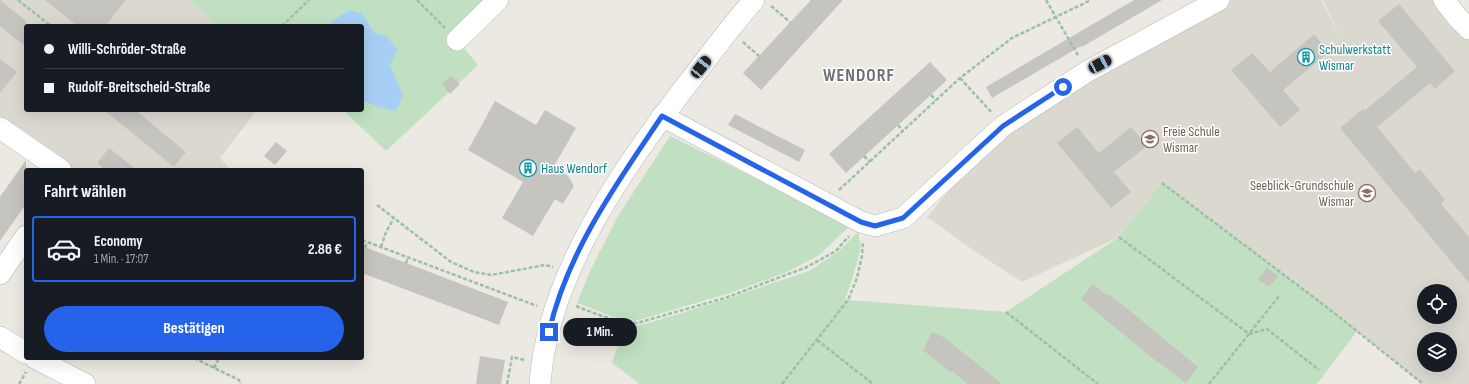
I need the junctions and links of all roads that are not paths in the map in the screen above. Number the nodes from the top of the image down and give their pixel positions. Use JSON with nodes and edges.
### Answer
{"nodes":[{"id":1,"x":498,"y":0,"type":"edge"},
{"id":2,"x":1219,"y":0,"type":"edge"},
{"id":3,"x":1444,"y":0,"type":"edge"},
{"id":4,"x":762,"y":2,"type":"edge"},
{"id":5,"x":1469,"y":29,"type":"edge"},
{"id":6,"x":457,"y":40,"type":"road end"},
{"id":7,"x":662,"y":116,"type":"junction"},
{"id":8,"x":0,"y":128,"type":"edge"},
{"id":9,"x":58,"y":168,"type":"edge"},
{"id":10,"x":24,"y":239,"type":"edge"},
{"id":11,"x":0,"y":274,"type":"edge"},
{"id":12,"x":0,"y":338,"type":"edge"},
{"id":13,"x":24,"y":352,"type":"edge"},
{"id":14,"x":39,"y":360,"type":"edge"},
{"id":15,"x":85,"y":384,"type":"edge"},
{"id":16,"x":540,"y":384,"type":"edge"}],
"edges":[{"from":1,"to":6,"type":"street"},
{"from":2,"to":7,"type":"street"},
{"from":3,"to":5,"type":"street"},
{"from":4,"to":7,"type":"street"},
{"from":7,"to":16,"type":"street"},
{"from":8,"to":9,"type":"street"},
{"from":10,"to":11,"type":"street"},
{"from":12,"to":13,"type":"street"},
{"from":14,"to":15,"type":"street"}]}
